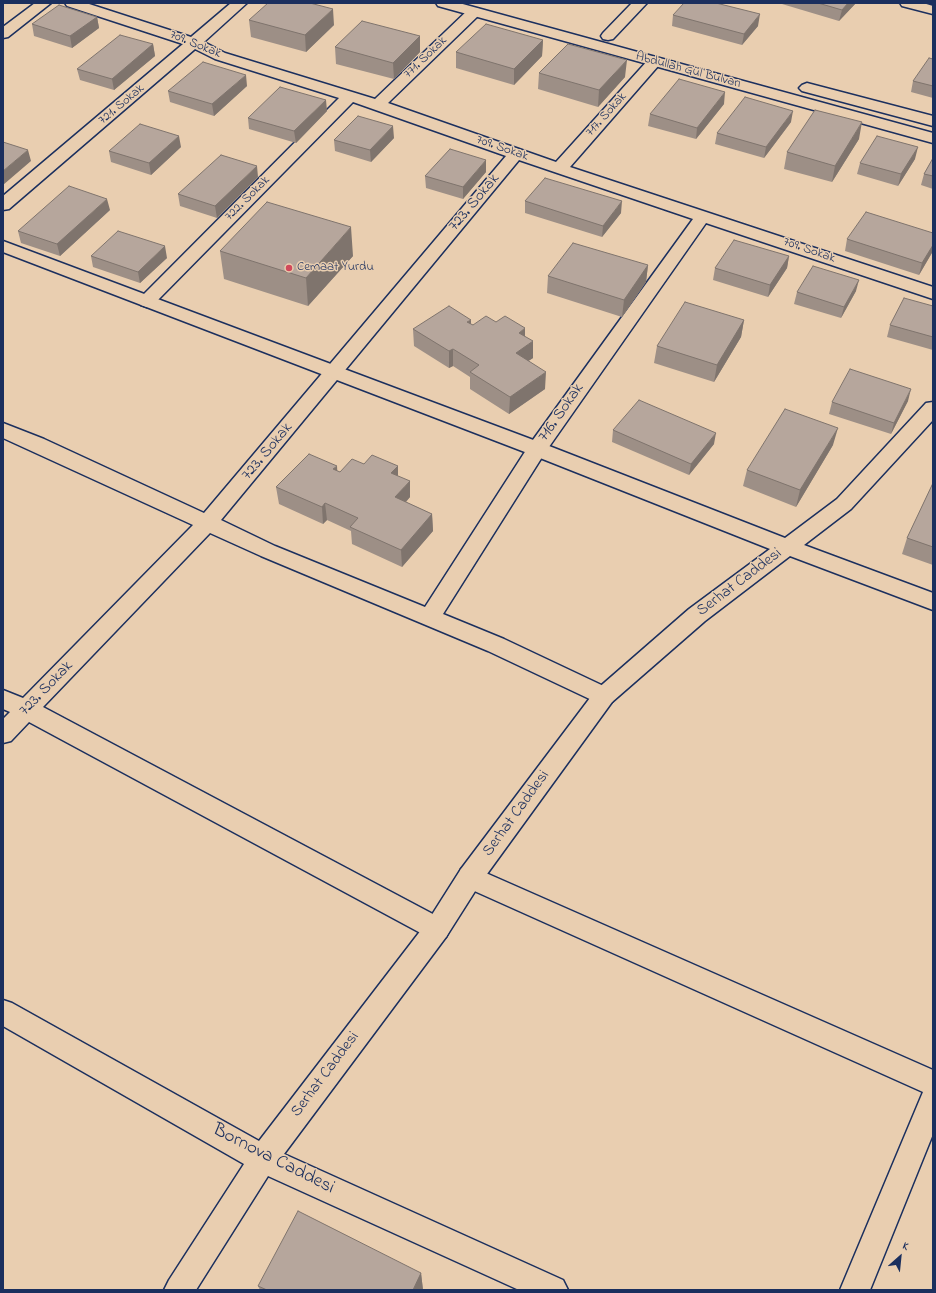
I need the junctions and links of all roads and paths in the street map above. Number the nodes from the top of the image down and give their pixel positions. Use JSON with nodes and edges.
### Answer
{"nodes":[{"id":1,"x":44,"y":3,"type":"edge"},
{"id":2,"x":72,"y":3,"type":"edge"},
{"id":3,"x":240,"y":3,"type":"edge"},
{"id":4,"x":443,"y":3,"type":"edge"},
{"id":5,"x":640,"y":3,"type":"edge"},
{"id":6,"x":907,"y":3,"type":"edge"},
{"id":7,"x":521,"y":10,"type":"dead end"},
{"id":8,"x":933,"y":10,"type":"edge"},
{"id":9,"x":474,"y":12,"type":"junction"},
{"id":10,"x":3,"y":34,"type":"edge"},
{"id":11,"x":608,"y":36,"type":"junction"},
{"id":12,"x":195,"y":43,"type":"junction"},
{"id":13,"x":654,"y":62,"type":"junction"},
{"id":14,"x":778,"y":81,"type":"dead end"},
{"id":15,"x":794,"y":85,"type":"dead end"},
{"id":16,"x":349,"y":97,"type":"junction"},
{"id":17,"x":378,"y":105,"type":"junction"},
{"id":18,"x":933,"y":121,"type":"edge"},
{"id":19,"x":933,"y":138,"type":"edge"},
{"id":20,"x":516,"y":154,"type":"junction"},
{"id":21,"x":560,"y":168,"type":"junction"},
{"id":22,"x":3,"y":205,"type":"edge"},
{"id":23,"x":703,"y":216,"type":"junction"},
{"id":24,"x":3,"y":246,"type":"edge"},
{"id":25,"x":933,"y":293,"type":"edge"},
{"id":26,"x":146,"y":301,"type":"junction"},
{"id":27,"x":335,"y":372,"type":"junction"},
{"id":28,"x":933,"y":408,"type":"edge"},
{"id":29,"x":3,"y":430,"type":"edge"},
{"id":30,"x":537,"y":449,"type":"junction"},
{"id":31,"x":207,"y":523,"type":"junction"},
{"id":32,"x":788,"y":547,"type":"junction"},
{"id":33,"x":933,"y":602,"type":"edge"},
{"id":34,"x":430,"y":617,"type":"junction"},
{"id":35,"x":604,"y":696,"type":"junction"},
{"id":36,"x":3,"y":699,"type":"edge"},
{"id":37,"x":28,"y":710,"type":"junction"},
{"id":38,"x":3,"y":734,"type":"edge"},
{"id":39,"x":470,"y":877,"type":"junction"},
{"id":40,"x":437,"y":929,"type":"junction"},
{"id":41,"x":3,"y":1012,"type":"edge"},
{"id":42,"x":933,"y":1083,"type":"edge"},
{"id":43,"x":933,"y":1100,"type":"edge"},
{"id":44,"x":263,"y":1159,"type":"junction"},
{"id":45,"x":179,"y":1290,"type":"edge"},
{"id":46,"x":552,"y":1290,"type":"edge"},
{"id":47,"x":856,"y":1290,"type":"edge"}],
"edges":[{"from":1,"to":10,"type":"street"},
{"from":2,"to":12,"type":"street","name":"709. Sokak"},
{"from":3,"to":12,"type":"street","name":"721. Sokak"},
{"from":4,"to":9,"type":"street","name":"Abdullah Gül Bulvarı"},
{"from":5,"to":11,"type":"street"},
{"from":6,"to":8,"type":"street"},
{"from":7,"to":11,"type":"street","name":"Abdullah Gül Bulvarı"},
{"from":9,"to":13,"type":"street","name":"Abdullah Gül Bulvarı"},
{"from":9,"to":17,"type":"street","name":"771. Sokak"},
{"from":11,"to":14,"type":"street","name":"Abdullah Gül Bulvarı"},
{"from":12,"to":16,"type":"street","name":"709. Sokak"},
{"from":12,"to":22,"type":"street","name":"721. Sokak"},
{"from":13,"to":19,"type":"street","name":"Abdullah Gül Bulvarı"},
{"from":13,"to":21,"type":"street","name":"717. Sokak"},
{"from":15,"to":18,"type":"street"},
{"from":16,"to":17,"type":"street","name":"709. Sokak"},
{"from":16,"to":26,"type":"street","name":"722. Sokak"},
{"from":17,"to":20,"type":"street","name":"709. Sokak"},
{"from":20,"to":21,"type":"street","name":"709. Sokak"},
{"from":20,"to":27,"type":"street","name":"723. Sokak"},
{"from":21,"to":23,"type":"street","name":"709. Sokak"},
{"from":23,"to":25,"type":"street","name":"709. Sokak"},
{"from":23,"to":30,"type":"street","name":"716. Sokak"},
{"from":24,"to":26,"type":"street"},
{"from":26,"to":27,"type":"street"},
{"from":27,"to":30,"type":"street"},
{"from":27,"to":31,"type":"street","name":"723. Sokak"},
{"from":28,"to":32,"type":"street","name":"Serhat Caddesi"},
{"from":29,"to":31,"type":"street"},
{"from":30,"to":32,"type":"street"},
{"from":30,"to":34,"type":"street","name":"716. Sokak"},
{"from":31,"to":34,"type":"street"},
{"from":31,"to":37,"type":"street","name":"723. Sokak"},
{"from":32,"to":33,"type":"street"},
{"from":32,"to":35,"type":"street","name":"Serhat Caddesi"},
{"from":34,"to":35,"type":"street"},
{"from":35,"to":39,"type":"street","name":"Serhat Caddesi"},
{"from":36,"to":37,"type":"street"},
{"from":37,"to":38,"type":"street","name":"723. Sokak"},
{"from":37,"to":40,"type":"street"},
{"from":39,"to":40,"type":"street","name":"Serhat Caddesi"},
{"from":39,"to":42,"type":"street"},
{"from":40,"to":44,"type":"street","name":"Serhat Caddesi"},
{"from":41,"to":44,"type":"street","name":"Bornova Caddesi"},
{"from":43,"to":47,"type":"street"},
{"from":44,"to":45,"type":"street","name":"Serhat Caddesi"},
{"from":44,"to":46,"type":"street","name":"Bornova Caddesi"}]}
